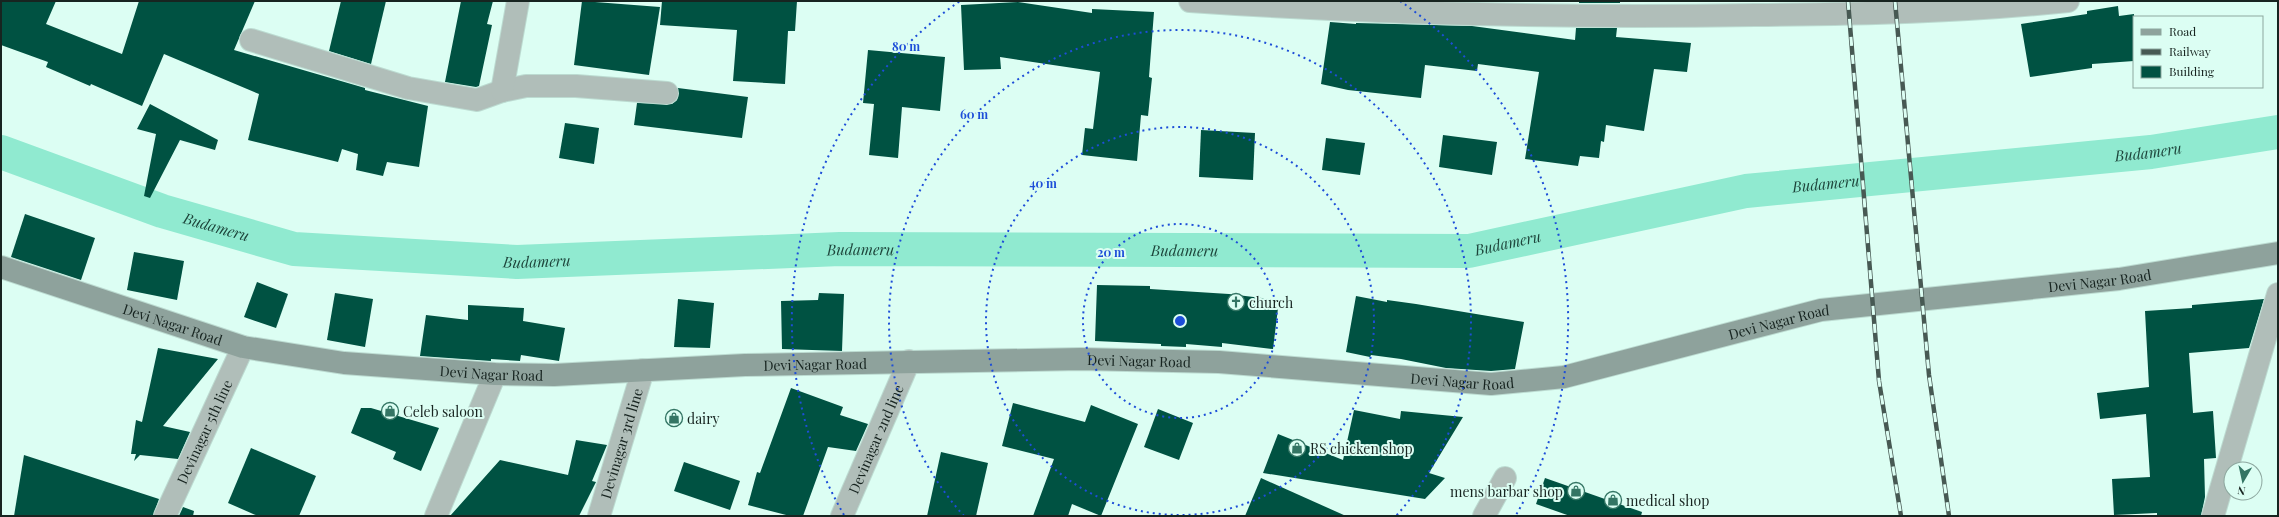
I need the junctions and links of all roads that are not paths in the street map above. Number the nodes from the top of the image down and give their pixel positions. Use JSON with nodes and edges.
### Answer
{"nodes":[{"id":1,"x":518,"y":1,"type":"edge"},
{"id":2,"x":1190,"y":1,"type":"edge"},
{"id":3,"x":2068,"y":1,"type":"edge"},
{"id":4,"x":251,"y":40,"type":"dead end"},
{"id":5,"x":502,"y":91,"type":"junction"},
{"id":6,"x":667,"y":93,"type":"dead end"},
{"id":7,"x":2278,"y":252,"type":"edge"},
{"id":8,"x":1,"y":267,"type":"edge"},
{"id":9,"x":2278,"y":294,"type":"edge"},
{"id":10,"x":243,"y":347,"type":"junction"},
{"id":11,"x":909,"y":361,"type":"junction"},
{"id":12,"x":643,"y":370,"type":"junction"},
{"id":13,"x":495,"y":374,"type":"junction"},
{"id":14,"x":1505,"y":478,"type":"dead end"},
{"id":15,"x":164,"y":516,"type":"edge"},
{"id":16,"x":436,"y":516,"type":"edge"},
{"id":17,"x":600,"y":516,"type":"edge"},
{"id":18,"x":842,"y":516,"type":"edge"},
{"id":19,"x":1484,"y":516,"type":"edge"},
{"id":20,"x":2213,"y":516,"type":"edge"}],
"edges":[{"from":1,"to":5,"type":"street"},
{"from":2,"to":3,"type":"street"},
{"from":4,"to":5,"type":"street"},
{"from":5,"to":6,"type":"street"},
{"from":7,"to":11,"type":"street","name":"Devi Nagar Road"},
{"from":8,"to":10,"type":"street","name":"Devi Nagar Road"},
{"from":9,"to":20,"type":"street"},
{"from":10,"to":13,"type":"street","name":"Devi Nagar Road"},
{"from":10,"to":15,"type":"street","name":"Devinagar 5th line"},
{"from":11,"to":12,"type":"street","name":"Devi Nagar Road"},
{"from":11,"to":18,"type":"street","name":"Devinagar 2nd line"},
{"from":12,"to":13,"type":"street","name":"Devi Nagar Road"},
{"from":12,"to":17,"type":"street","name":"Devinagar 3rd line"},
{"from":13,"to":16,"type":"street"},
{"from":14,"to":19,"type":"street"}]}
